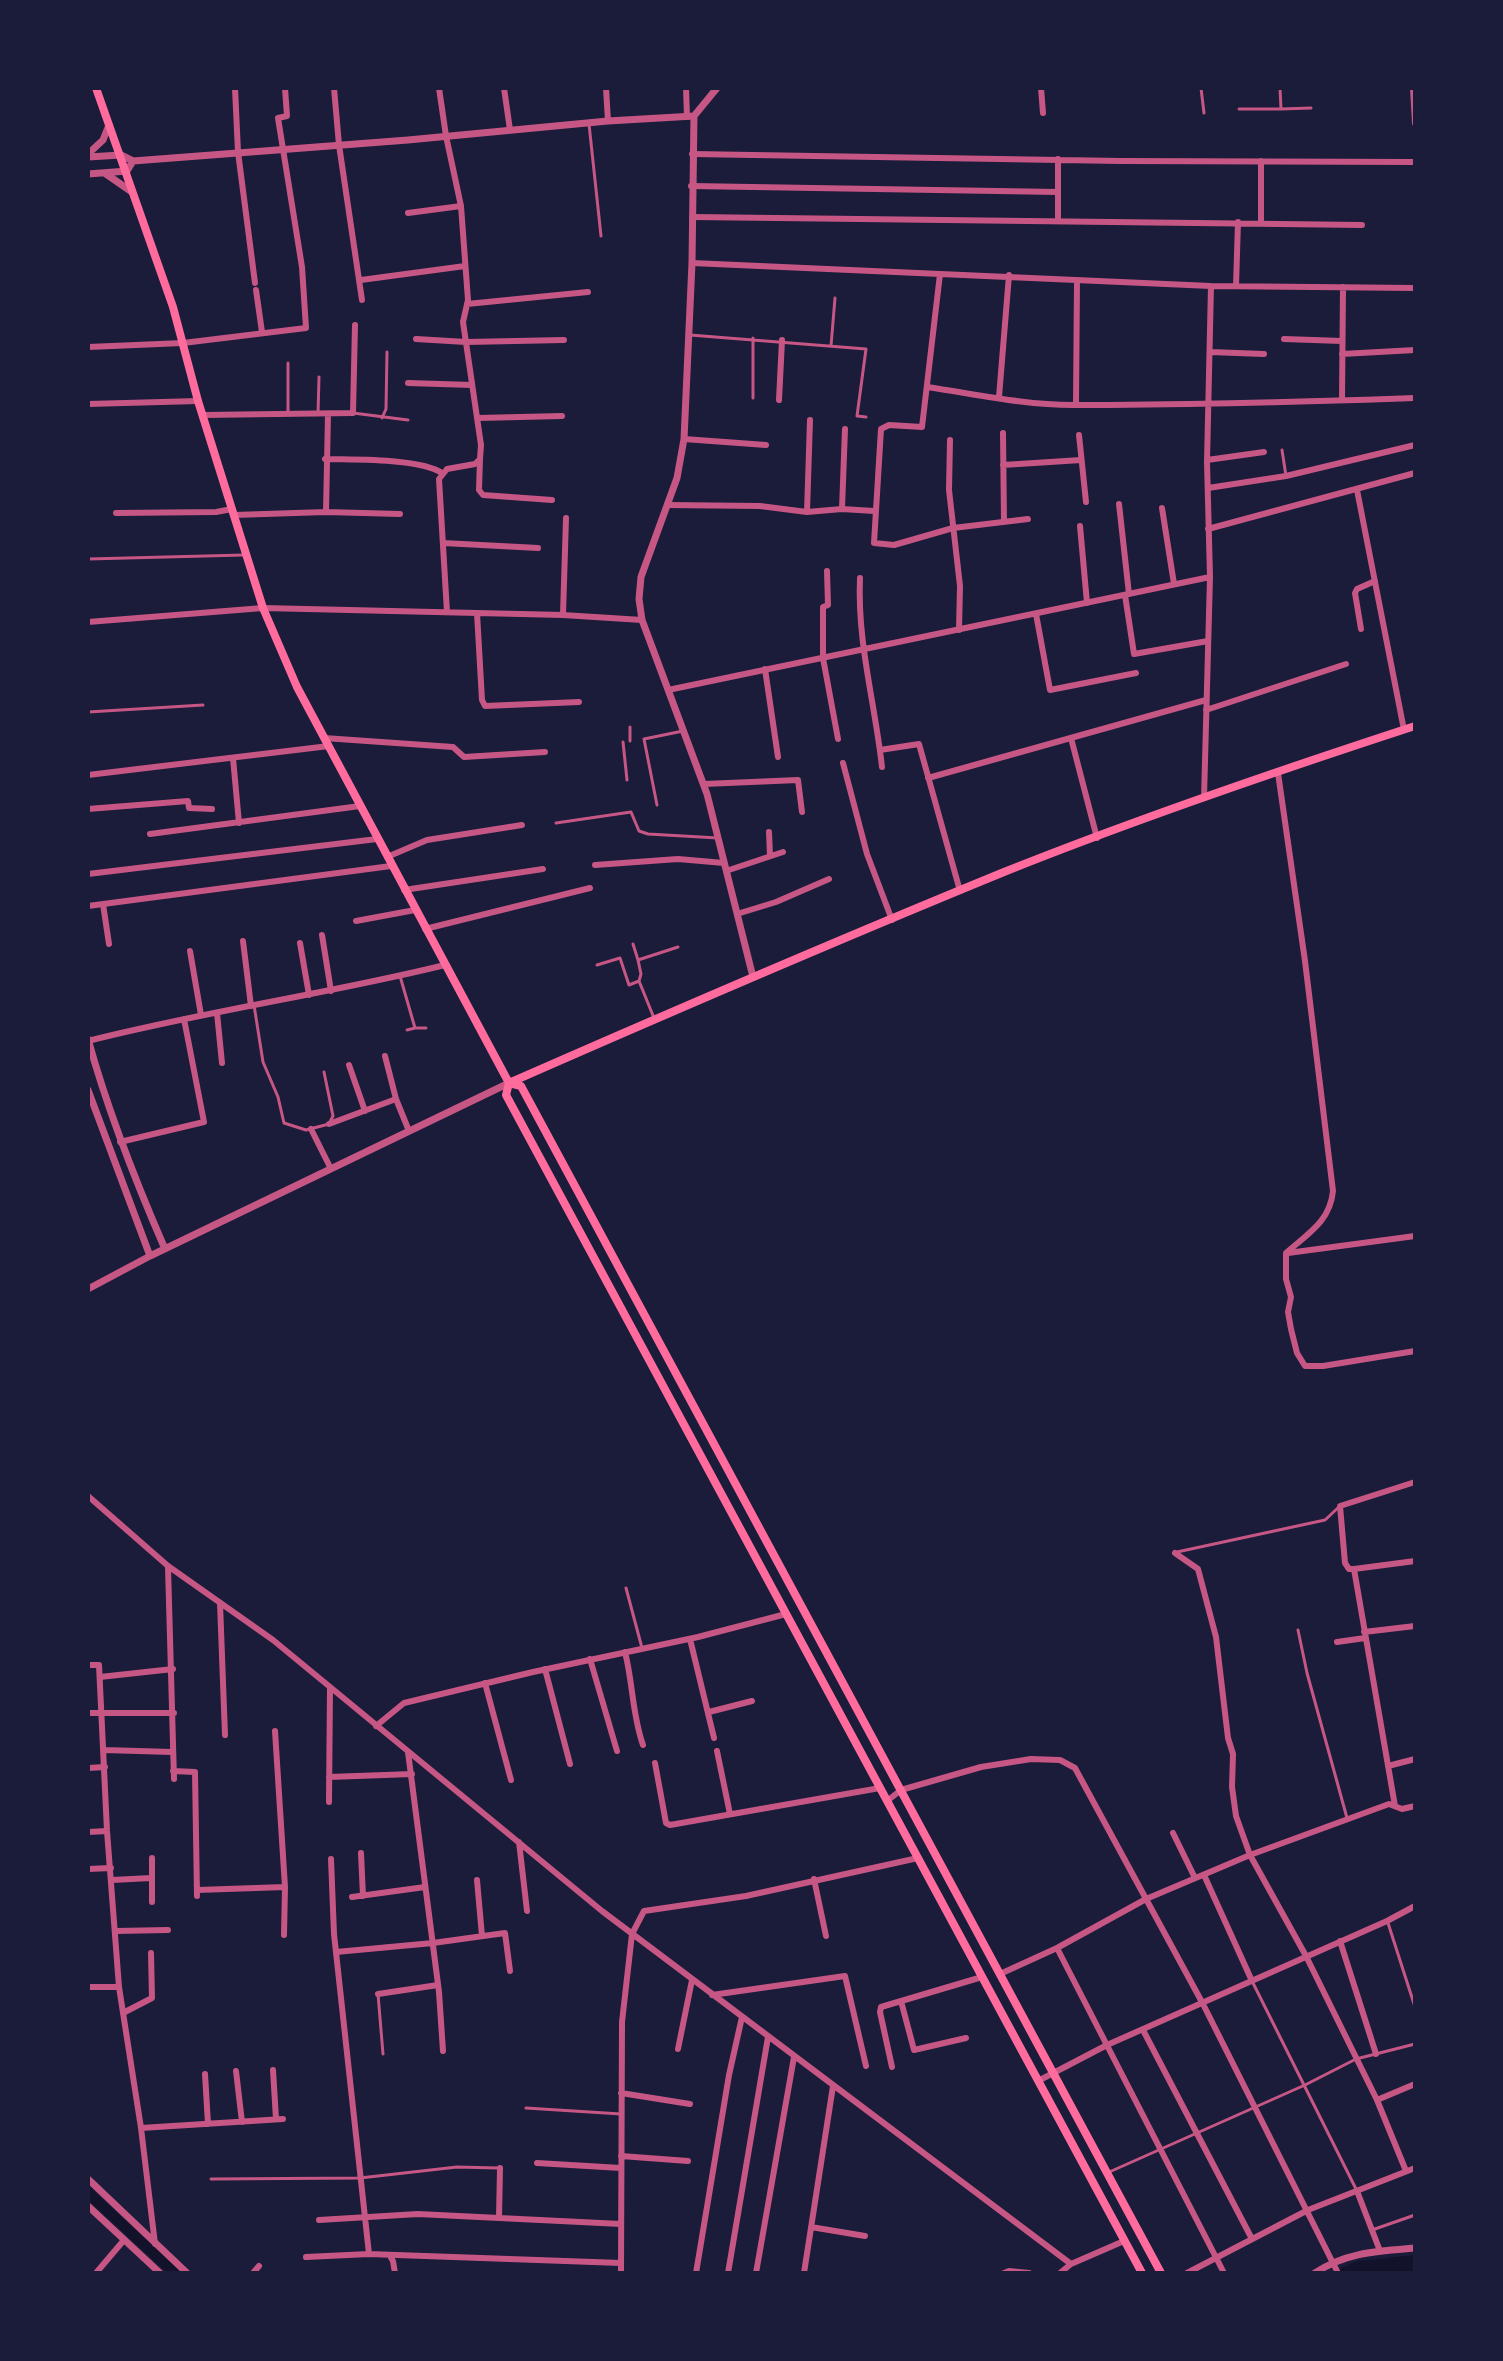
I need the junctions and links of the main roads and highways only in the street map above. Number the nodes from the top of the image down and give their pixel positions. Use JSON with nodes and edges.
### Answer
{"nodes":[{"id":1,"x":96,"y":88,"type":"edge"},
{"id":2,"x":1415,"y":726,"type":"edge"},
{"id":3,"x":509,"y":1083,"type":"junction"},
{"id":4,"x":1142,"y":2273,"type":"edge"},
{"id":5,"x":1161,"y":2273,"type":"edge"}],
"edges":[{"from":1,"to":3,"type":"main road"},
{"from":2,"to":3,"type":"main road"},
{"from":3,"to":4,"type":"main road"},
{"from":3,"to":5,"type":"main road"}]}
